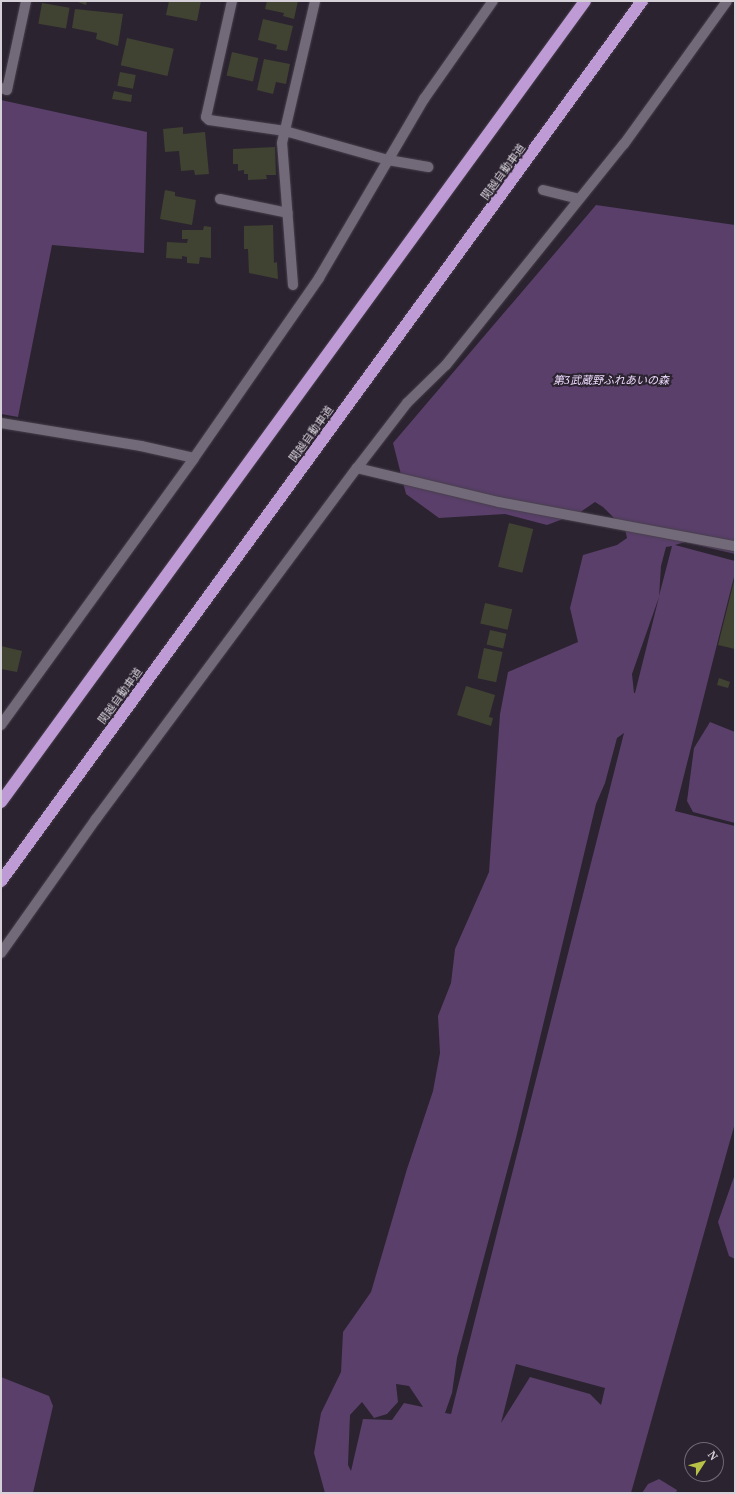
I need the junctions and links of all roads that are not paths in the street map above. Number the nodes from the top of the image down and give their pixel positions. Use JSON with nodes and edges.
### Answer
{"nodes":[{"id":1,"x":26,"y":1,"type":"edge"},
{"id":2,"x":232,"y":1,"type":"edge"},
{"id":3,"x":315,"y":1,"type":"edge"},
{"id":4,"x":493,"y":1,"type":"edge"},
{"id":5,"x":585,"y":1,"type":"edge"},
{"id":6,"x":642,"y":1,"type":"edge"},
{"id":7,"x":727,"y":1,"type":"edge"},
{"id":8,"x":1,"y":88,"type":"edge"},
{"id":9,"x":285,"y":131,"type":"junction"},
{"id":10,"x":388,"y":160,"type":"junction"},
{"id":11,"x":428,"y":167,"type":"dead end"},
{"id":12,"x":543,"y":190,"type":"dead end"},
{"id":13,"x":220,"y":199,"type":"dead end"},
{"id":14,"x":579,"y":199,"type":"junction"},
{"id":15,"x":288,"y":213,"type":"junction"},
{"id":16,"x":293,"y":285,"type":"dead end"},
{"id":17,"x":1,"y":423,"type":"edge"},
{"id":18,"x":194,"y":458,"type":"junction"},
{"id":19,"x":357,"y":468,"type":"junction"},
{"id":20,"x":735,"y":546,"type":"edge"},
{"id":21,"x":1,"y":725,"type":"edge"},
{"id":22,"x":1,"y":802,"type":"edge"},
{"id":23,"x":1,"y":882,"type":"edge"},
{"id":24,"x":1,"y":953,"type":"edge"}],
"edges":[{"from":1,"to":8,"type":"street"},
{"from":2,"to":9,"type":"street"},
{"from":3,"to":9,"type":"street"},
{"from":4,"to":10,"type":"street"},
{"from":5,"to":22,"type":"highway"},
{"from":6,"to":23,"type":"highway","name":"関越自動車道"},
{"from":7,"to":14,"type":"street"},
{"from":9,"to":10,"type":"street"},
{"from":9,"to":15,"type":"street"},
{"from":10,"to":11,"type":"street"},
{"from":10,"to":18,"type":"street"},
{"from":12,"to":14,"type":"street"},
{"from":13,"to":15,"type":"street"},
{"from":14,"to":19,"type":"street"},
{"from":15,"to":16,"type":"street"},
{"from":17,"to":18,"type":"street"},
{"from":18,"to":21,"type":"street"},
{"from":19,"to":20,"type":"street"},
{"from":19,"to":24,"type":"street"}]}
